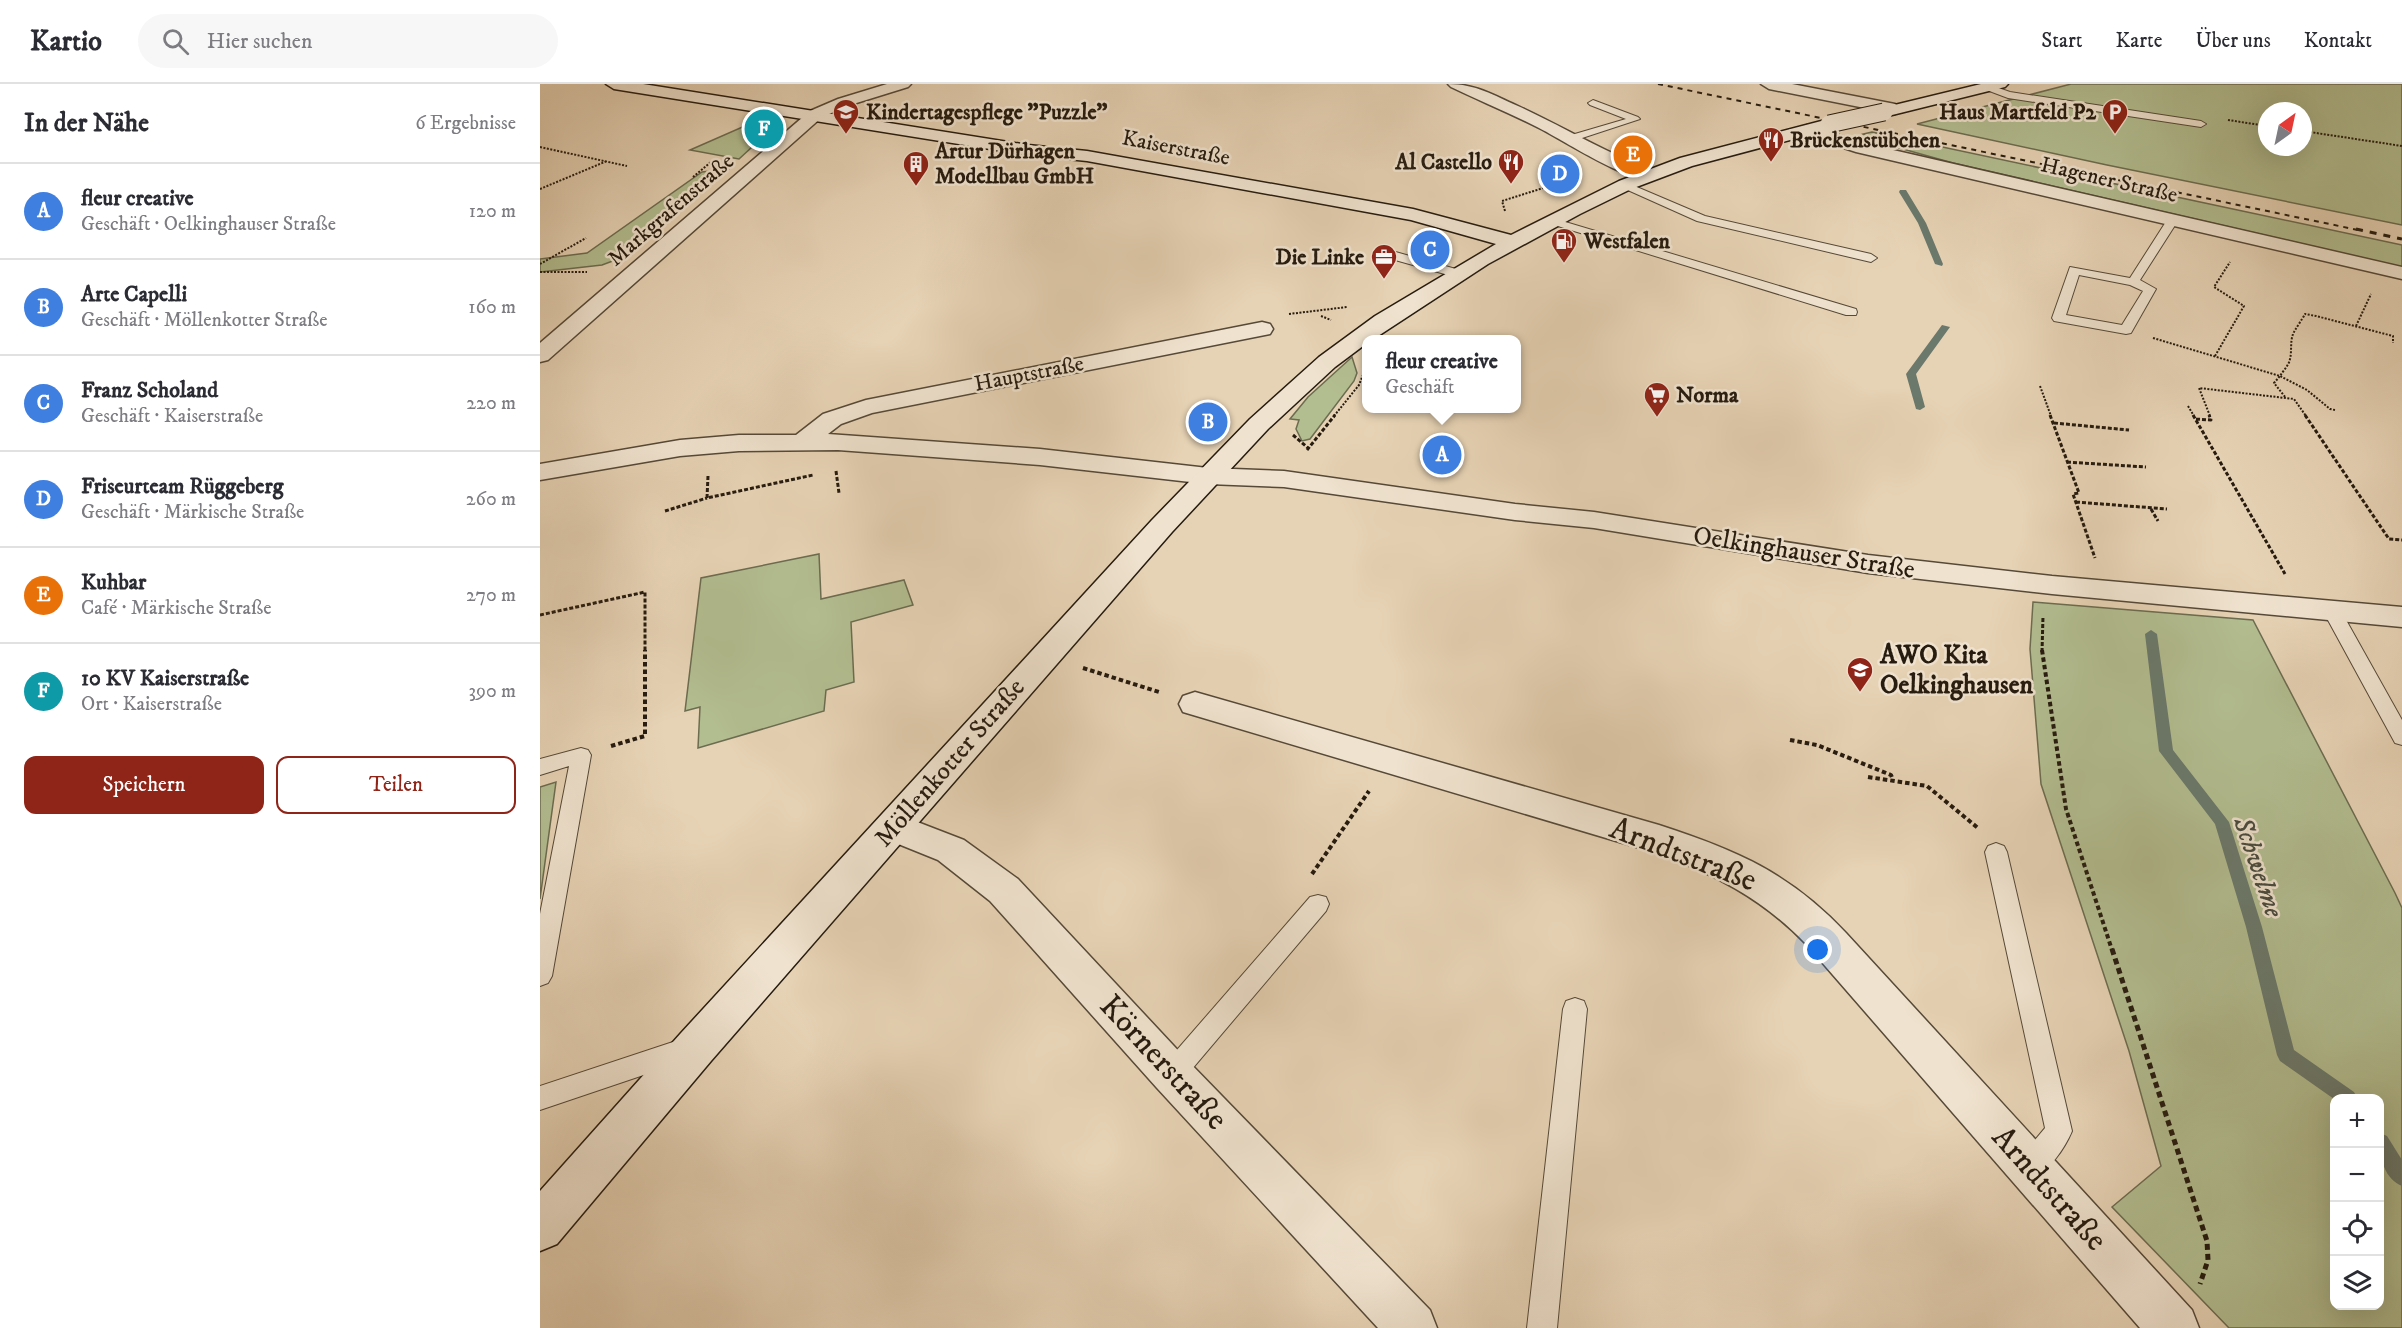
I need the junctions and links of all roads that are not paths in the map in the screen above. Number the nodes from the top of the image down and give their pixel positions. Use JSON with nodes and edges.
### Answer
{"nodes":[{"id":1,"x":614,"y":84,"type":"edge"},
{"id":2,"x":903,"y":84,"type":"edge"},
{"id":3,"x":1456,"y":84,"type":"edge"},
{"id":4,"x":1769,"y":84,"type":"edge"},
{"id":5,"x":1993,"y":86,"type":"edge"},
{"id":6,"x":1593,"y":103,"type":"dead end"},
{"id":7,"x":1889,"y":110,"type":"junction"},
{"id":8,"x":816,"y":114,"type":"junction"},
{"id":9,"x":2201,"y":124,"type":"dead end"},
{"id":10,"x":1807,"y":130,"type":"junction"},
{"id":11,"x":1572,"y":138,"type":"junction"},
{"id":12,"x":1649,"y":175,"type":"junction"},
{"id":13,"x":1625,"y":185,"type":"junction"},
{"id":14,"x":1573,"y":210,"type":"junction"},
{"id":15,"x":1413,"y":215,"type":"junction"},
{"id":16,"x":1521,"y":217,"type":"dead end"},
{"id":17,"x":1493,"y":218,"type":"dead end"},
{"id":18,"x":2173,"y":219,"type":"junction"},
{"id":19,"x":1552,"y":221,"type":"junction"},
{"id":20,"x":1513,"y":242,"type":"junction"},
{"id":21,"x":1392,"y":255,"type":"dead end"},
{"id":22,"x":1871,"y":258,"type":"dead end"},
{"id":23,"x":1459,"y":273,"type":"junction"},
{"id":24,"x":2402,"y":273,"type":"edge"},
{"id":25,"x":2133,"y":282,"type":"junction"},
{"id":26,"x":1851,"y":312,"type":"dead end"},
{"id":27,"x":1262,"y":328,"type":"road end"},
{"id":28,"x":1362,"y":335,"type":"edge"},
{"id":29,"x":1362,"y":335,"type":"edge"},
{"id":30,"x":540,"y":355,"type":"edge"},
{"id":31,"x":804,"y":441,"type":"junction"},
{"id":32,"x":540,"y":472,"type":"edge"},
{"id":33,"x":1208,"y":476,"type":"junction"},
{"id":34,"x":2319,"y":610,"type":"junction"},
{"id":35,"x":2402,"y":617,"type":"edge"},
{"id":36,"x":1195,"y":704,"type":"road end"},
{"id":37,"x":2402,"y":738,"type":"edge"},
{"id":38,"x":540,"y":767,"type":"edge"},
{"id":39,"x":894,"y":827,"type":"junction"},
{"id":40,"x":1996,"y":852,"type":"road end"},
{"id":41,"x":1318,"y":903,"type":"road end"},
{"id":42,"x":540,"y":976,"type":"edge"},
{"id":43,"x":1575,"y":1009,"type":"dead end"},
{"id":44,"x":696,"y":1047,"type":"junction"},
{"id":45,"x":1172,"y":1074,"type":"junction"},
{"id":46,"x":540,"y":1098,"type":"edge"},
{"id":47,"x":2030,"y":1167,"type":"junction"},
{"id":48,"x":540,"y":1227,"type":"edge"},
{"id":49,"x":2170,"y":1324,"type":"edge"},
{"id":50,"x":1412,"y":1328,"type":"edge"},
{"id":51,"x":1542,"y":1328,"type":"edge"}],
"edges":[{"from":1,"to":8,"type":"street","name":"Kaiserstraße"},
{"from":2,"to":8,"type":"street","name":"Markgrafenstraße"},
{"from":3,"to":11,"type":"street"},
{"from":4,"to":7,"type":"street"},
{"from":5,"to":7,"type":"street"},
{"from":5,"to":9,"type":"lane"},
{"from":6,"to":11,"type":"lane"},
{"from":7,"to":10,"type":"street","bridge":true},
{"from":8,"to":15,"type":"street","name":"Kaiserstraße"},
{"from":8,"to":30,"type":"street","name":"Markgrafenstraße"},
{"from":10,"to":12,"type":"street"},
{"from":10,"to":18,"type":"street","name":"Hagener Straße"},
{"from":11,"to":12,"type":"street"},
{"from":12,"to":13,"type":"street"},
{"from":13,"to":14,"type":"street"},
{"from":13,"to":22,"type":"lane"},
{"from":14,"to":16,"type":"street"},
{"from":14,"to":19,"type":"street"},
{"from":15,"to":17,"type":"street"},
{"from":15,"to":20,"type":"street","name":"Kaiserstraße"},
{"from":18,"to":24,"type":"street","name":"Hagener Straße"},
{"from":18,"to":25,"type":"lane"},
{"from":19,"to":20,"type":"street"},
{"from":19,"to":26,"type":"lane"},
{"from":20,"to":23,"type":"street"},
{"from":21,"to":23,"type":"lane"},
{"from":23,"to":28,"type":"street","name":"Möllenkotter Straße"},
{"from":25,"to":25,"type":"lane"},
{"from":27,"to":31,"type":"street","name":"Hauptstraße"},
{"from":29,"to":33,"type":"street","name":"Möllenkotter Straße"},
{"from":31,"to":32,"type":"street"},
{"from":31,"to":33,"type":"street"},
{"from":33,"to":34,"type":"street","name":"Oelkinghauser Straße"},
{"from":33,"to":39,"type":"street","name":"Möllenkotter Straße"},
{"from":34,"to":35,"type":"street","name":"Oelkinghauser Straße"},
{"from":34,"to":37,"type":"lane"},
{"from":36,"to":47,"type":"street","name":"Arndtstraße"},
{"from":38,"to":42,"type":"lane"},
{"from":39,"to":44,"type":"street","name":"Möllenkotter Straße"},
{"from":39,"to":45,"type":"street","name":"Körnerstraße"},
{"from":40,"to":47,"type":"lane"},
{"from":41,"to":45,"type":"lane"},
{"from":43,"to":51,"type":"lane"},
{"from":44,"to":46,"type":"lane"},
{"from":44,"to":48,"type":"street","name":"Möllenkotter Straße"},
{"from":45,"to":50,"type":"street","name":"Körnerstraße"},
{"from":47,"to":49,"type":"street","name":"Arndtstraße"}]}
